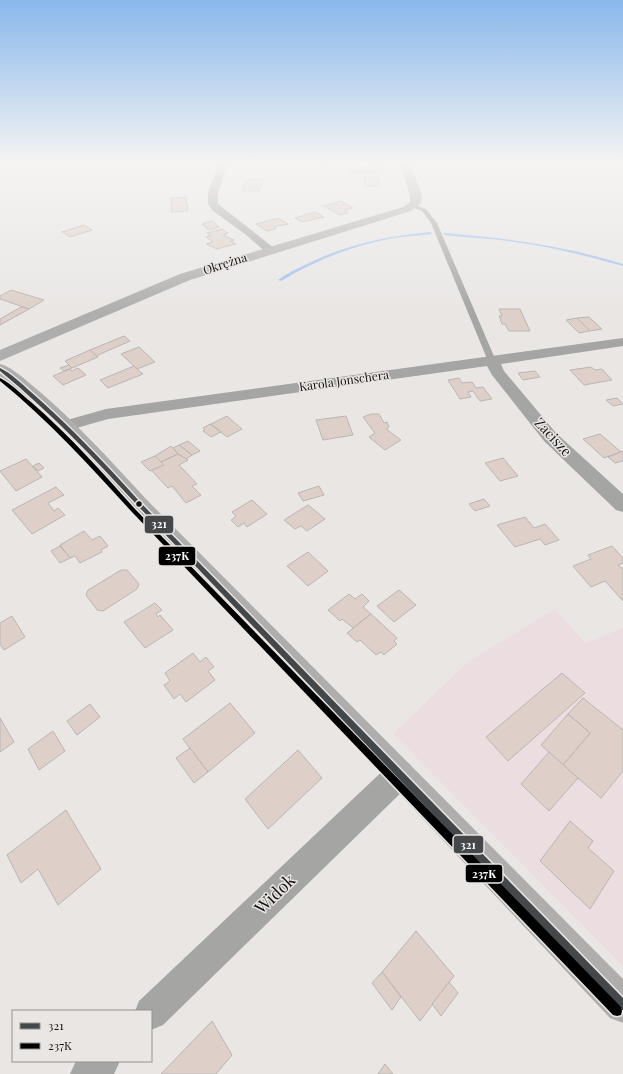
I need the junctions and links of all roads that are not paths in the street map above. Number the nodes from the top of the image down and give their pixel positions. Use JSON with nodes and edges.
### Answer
{"nodes":[{"id":1,"x":221,"y":212,"type":"edge"},
{"id":2,"x":397,"y":212,"type":"edge"},
{"id":3,"x":426,"y":212,"type":"edge"},
{"id":4,"x":270,"y":250,"type":"junction"},
{"id":5,"x":623,"y":342,"type":"edge"},
{"id":6,"x":0,"y":356,"type":"edge"},
{"id":7,"x":492,"y":361,"type":"junction"},
{"id":8,"x":0,"y":369,"type":"edge"},
{"id":9,"x":66,"y":426,"type":"junction"},
{"id":10,"x":623,"y":505,"type":"edge"},
{"id":11,"x":400,"y":774,"type":"junction"},
{"id":12,"x":623,"y":1005,"type":"edge"},
{"id":13,"x":152,"y":1013,"type":"edge"},
{"id":14,"x":101,"y":1062,"type":"edge"},
{"id":15,"x":88,"y":1074,"type":"edge"}],
"edges":[{"from":1,"to":4,"type":"street"},
{"from":2,"to":4,"type":"street","name":"Okrężna"},
{"from":3,"to":7,"type":"lane"},
{"from":4,"to":6,"type":"street","name":"Okrężna"},
{"from":5,"to":7,"type":"street","name":"Karola Jonschera"},
{"from":7,"to":9,"type":"street","name":"Karola Jonschera"},
{"from":7,"to":10,"type":"street","name":"Zacisze"},
{"from":8,"to":9,"type":"street"},
{"from":9,"to":11,"type":"street"},
{"from":11,"to":12,"type":"street"},
{"from":11,"to":13,"type":"street","name":"Widok"},
{"from":14,"to":15,"type":"street"}]}
